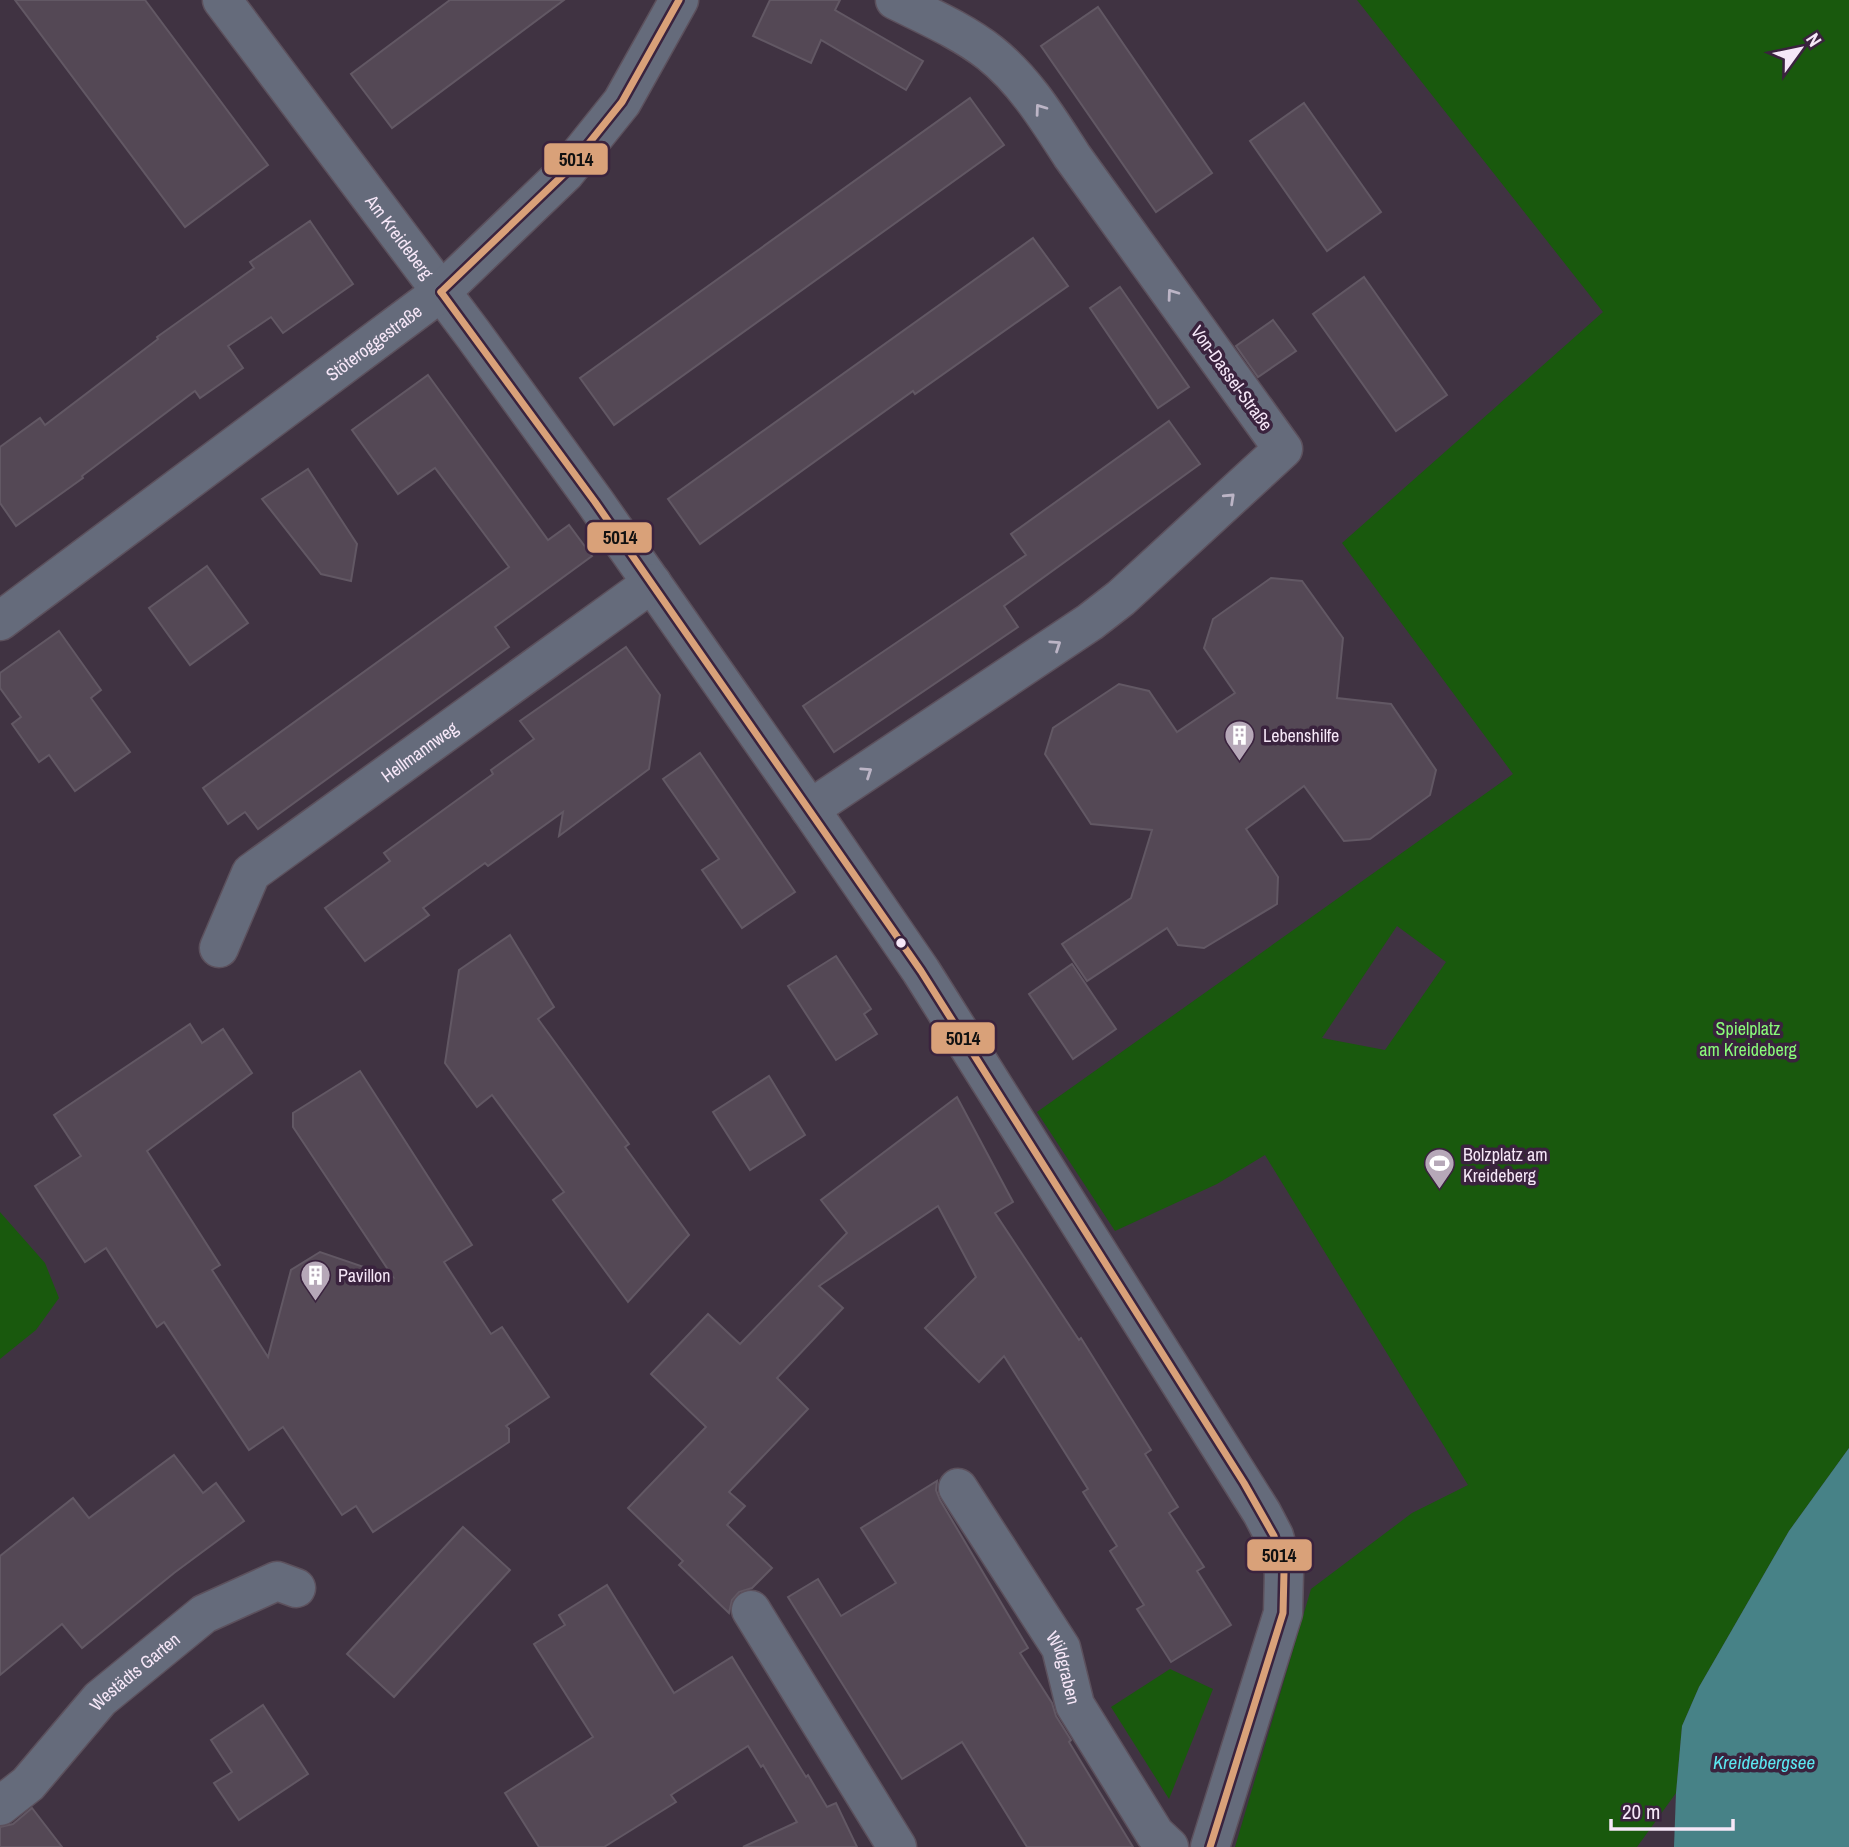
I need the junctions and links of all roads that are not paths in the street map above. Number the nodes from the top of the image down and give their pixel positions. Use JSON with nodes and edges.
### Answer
{"nodes":[{"id":1,"x":222,"y":0,"type":"edge"},
{"id":2,"x":679,"y":0,"type":"edge"},
{"id":3,"x":895,"y":0,"type":"edge"},
{"id":4,"x":441,"y":292,"type":"junction"},
{"id":5,"x":652,"y":583,"type":"junction"},
{"id":6,"x":0,"y":621,"type":"edge"},
{"id":7,"x":810,"y":810,"type":"junction"},
{"id":8,"x":219,"y":948,"type":"dead end"},
{"id":9,"x":958,"y":1488,"type":"dead end"},
{"id":10,"x":296,"y":1588,"type":"dead end"},
{"id":11,"x":751,"y":1610,"type":"dead end"},
{"id":12,"x":0,"y":1807,"type":"edge"},
{"id":13,"x":897,"y":1847,"type":"edge"},
{"id":14,"x":1169,"y":1847,"type":"edge"},
{"id":15,"x":1210,"y":1847,"type":"edge"}],
"edges":[{"from":1,"to":4,"type":"street","name":"Am Kreideberg"},
{"from":2,"to":4,"type":"street","name":"Stöteroggestraße"},
{"from":7,"to":3,"type":"street","name":"Von-Dassel-Straße","one_way":true},
{"from":4,"to":5,"type":"street","name":"Am Kreideberg"},
{"from":4,"to":6,"type":"street","name":"Stöteroggestraße"},
{"from":5,"to":7,"type":"street","name":"Am Kreideberg"},
{"from":5,"to":8,"type":"street","name":"Hellmannweg"},
{"from":7,"to":15,"type":"street","name":"Am Kreideberg"},
{"from":9,"to":14,"type":"street","name":"Wildgraben"},
{"from":10,"to":12,"type":"street","name":"Westädts Garten"},
{"from":11,"to":13,"type":"street"}]}
